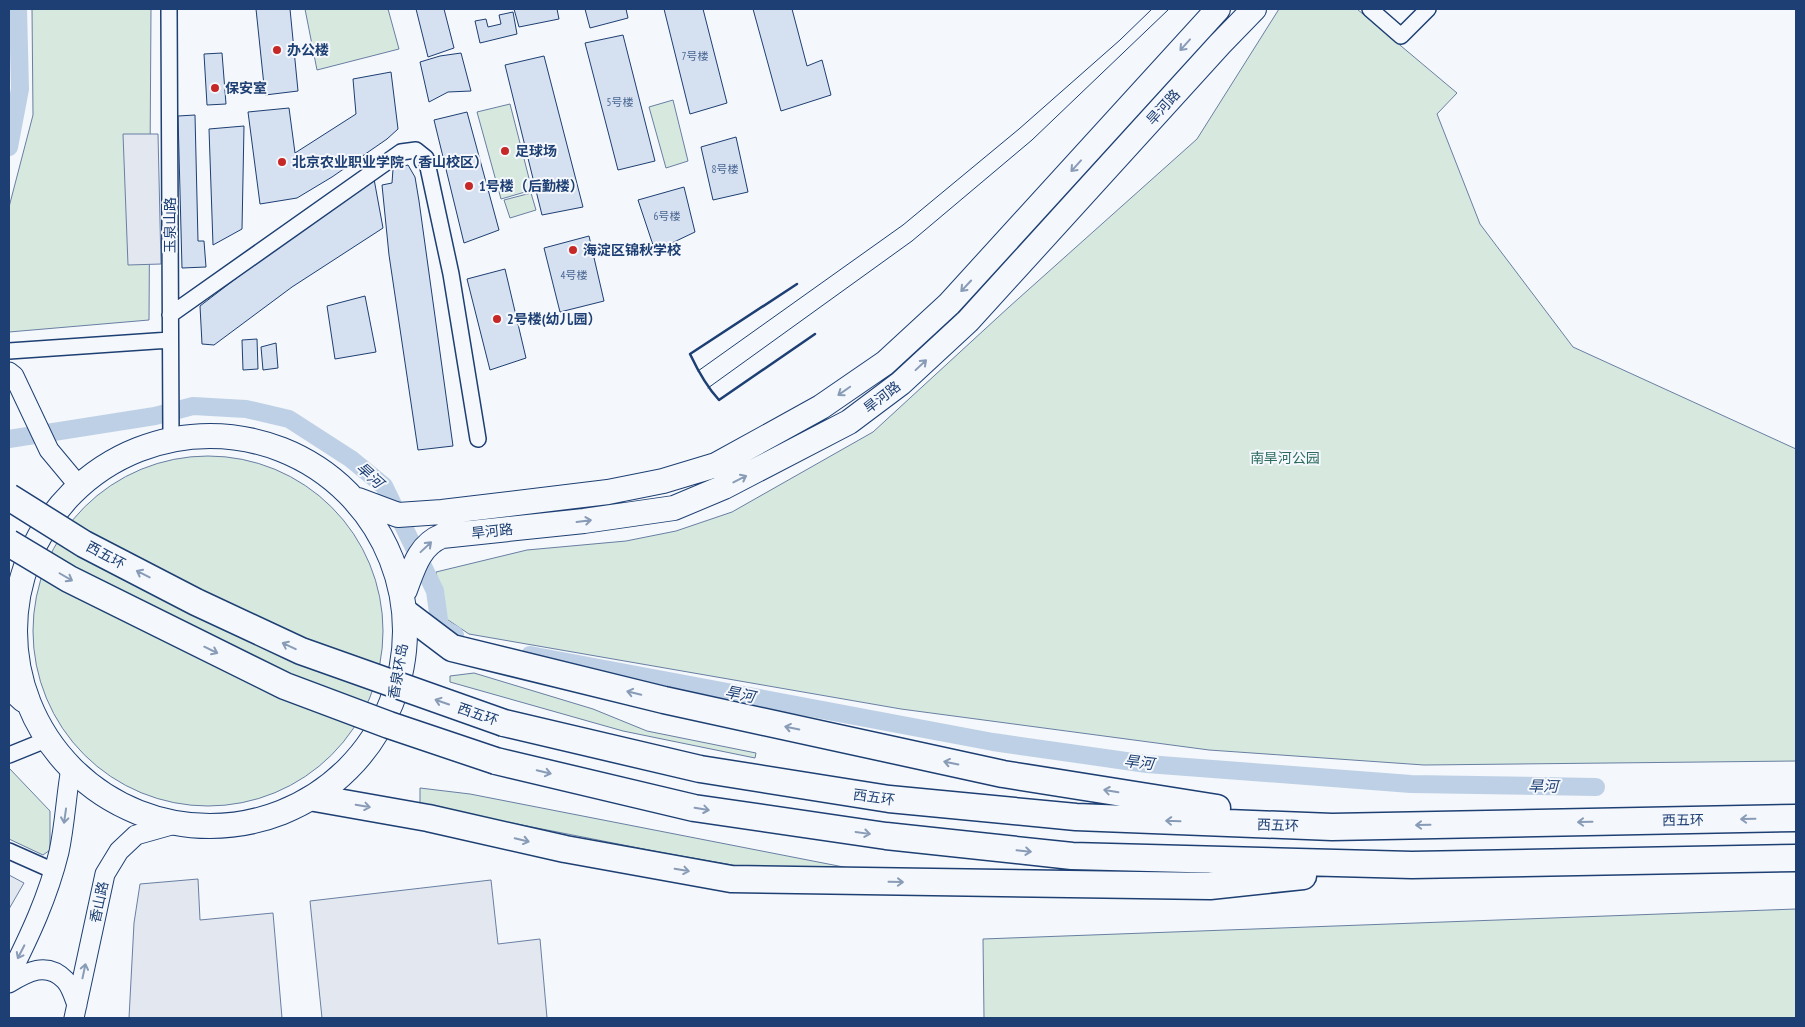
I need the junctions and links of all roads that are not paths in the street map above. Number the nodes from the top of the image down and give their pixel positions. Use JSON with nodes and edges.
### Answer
{"nodes":[{"id":1,"x":169,"y":9,"type":"edge"},
{"id":2,"x":1218,"y":9,"type":"edge"},
{"id":3,"x":1254,"y":9,"type":"edge"},
{"id":4,"x":1370,"y":9,"type":"edge"},
{"id":5,"x":1428,"y":9,"type":"edge"},
{"id":6,"x":170,"y":315,"type":"junction"},
{"id":7,"x":170,"y":340,"type":"junction"},
{"id":8,"x":9,"y":351,"type":"edge"},
{"id":9,"x":9,"y":372,"type":"edge"},
{"id":10,"x":170,"y":435,"type":"junction"},
{"id":11,"x":478,"y":439,"type":"dead end"},
{"id":12,"x":79,"y":486,"type":"junction"},
{"id":13,"x":9,"y":497,"type":"edge"},
{"id":14,"x":358,"y":500,"type":"junction"},
{"id":15,"x":9,"y":543,"type":"edge"},
{"id":16,"x":14,"y":595,"type":"edge"},
{"id":17,"x":406,"y":602,"type":"junction"},
{"id":18,"x":16,"y":696,"type":"edge"},
{"id":19,"x":46,"y":740,"type":"junction"},
{"id":20,"x":9,"y":755,"type":"edge"},
{"id":21,"x":71,"y":768,"type":"junction"},
{"id":22,"x":315,"y":798,"type":"junction"},
{"id":23,"x":1796,"y":818,"type":"edge"},
{"id":24,"x":175,"y":824,"type":"junction"},
{"id":25,"x":1332,"y":827,"type":"junction"},
{"id":26,"x":9,"y":851,"type":"edge"},
{"id":27,"x":1796,"y":858,"type":"edge"},
{"id":28,"x":1412,"y":865,"type":"junction"},
{"id":29,"x":54,"y":871,"type":"junction"},
{"id":30,"x":9,"y":977,"type":"edge"},
{"id":31,"x":9,"y":983,"type":"edge"},
{"id":32,"x":76,"y":1012,"type":"edge"}],
"edges":[{"from":1,"to":6,"type":"street","name":"玉泉山路"},
{"from":2,"to":14,"type":"main road","name":"旱河路","one_way":true},
{"from":17,"to":3,"type":"main road","name":"旱河路","one_way":true},
{"from":4,"to":5,"type":"street"},
{"from":6,"to":7,"type":"street","name":"玉泉山路"},
{"from":6,"to":11,"type":"street"},
{"from":7,"to":8,"type":"street"},
{"from":7,"to":10,"type":"street","name":"玉泉山路"},
{"from":9,"to":12,"type":"street"},
{"from":10,"to":12,"type":"main road","name":"香泉环岛"},
{"from":10,"to":14,"type":"main road","name":"香泉环岛"},
{"from":12,"to":16,"type":"main road","name":"香泉环岛"},
{"from":25,"to":13,"type":"highway","name":"西五环","one_way":true,"bridge":true},
{"from":14,"to":17,"type":"main road","name":"香泉环岛"},
{"from":15,"to":28,"type":"highway","one_way":true,"bridge":true},
{"from":16,"to":18,"type":"main road","name":"香泉环岛"},
{"from":17,"to":22,"type":"main road","name":"香泉环岛"},
{"from":25,"to":17,"type":"highway","one_way":true},
{"from":18,"to":19,"type":"main road","name":"香泉环岛"},
{"from":19,"to":20,"type":"street"},
{"from":19,"to":21,"type":"main road","name":"香泉环岛"},
{"from":21,"to":24,"type":"main road","name":"香泉环岛"},
{"from":21,"to":29,"type":"street","one_way":true},
{"from":22,"to":24,"type":"main road","name":"香泉环岛"},
{"from":22,"to":28,"type":"highway","one_way":true},
{"from":23,"to":25,"type":"highway","name":"西五环","one_way":true},
{"from":32,"to":24,"type":"street","name":"香山路","one_way":true},
{"from":26,"to":29,"type":"street"},
{"from":27,"to":28,"type":"highway"},
{"from":29,"to":30,"type":"street","one_way":true},
{"from":31,"to":32,"type":"street"}]}
